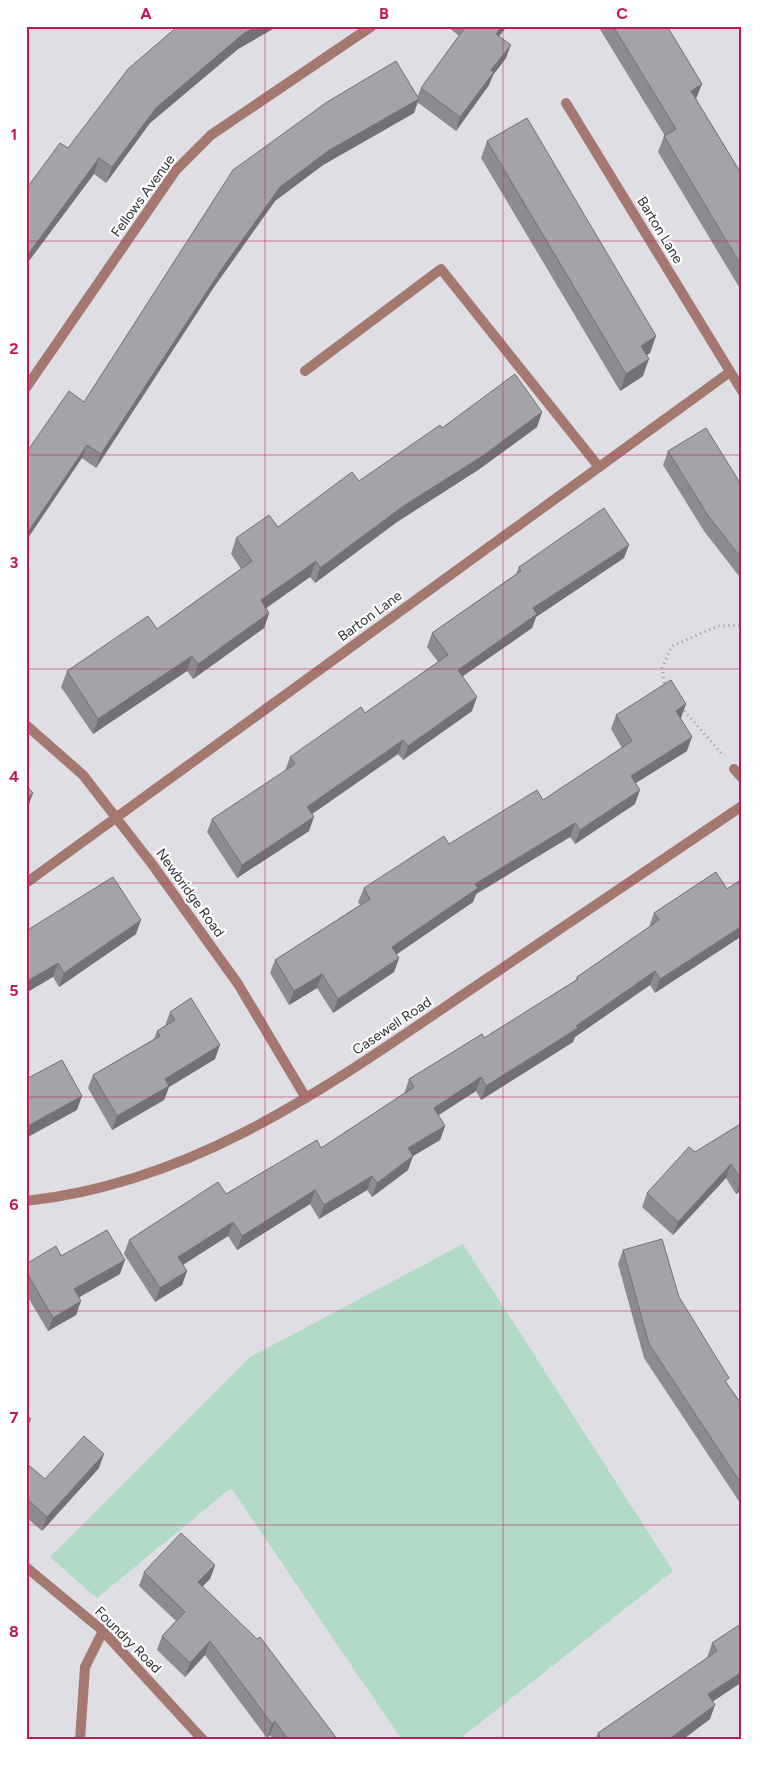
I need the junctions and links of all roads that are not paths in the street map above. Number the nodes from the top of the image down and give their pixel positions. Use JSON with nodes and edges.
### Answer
{"nodes":[{"id":1,"x":372,"y":26,"type":"edge"},
{"id":2,"x":566,"y":103,"type":"dead end"},
{"id":3,"x":305,"y":371,"type":"dead end"},
{"id":4,"x":730,"y":372,"type":"junction"},
{"id":5,"x":26,"y":388,"type":"edge"},
{"id":6,"x":742,"y":391,"type":"edge"},
{"id":7,"x":599,"y":467,"type":"junction"},
{"id":8,"x":26,"y":725,"type":"edge"},
{"id":9,"x":734,"y":769,"type":"road end"},
{"id":10,"x":742,"y":778,"type":"edge"},
{"id":11,"x":742,"y":806,"type":"edge"},
{"id":12,"x":116,"y":817,"type":"junction"},
{"id":13,"x":26,"y":883,"type":"edge"},
{"id":14,"x":306,"y":1098,"type":"junction"},
{"id":15,"x":26,"y":1201,"type":"edge"},
{"id":16,"x":26,"y":1567,"type":"edge"},
{"id":17,"x":103,"y":1631,"type":"junction"},
{"id":18,"x":80,"y":1740,"type":"edge"},
{"id":19,"x":203,"y":1740,"type":"edge"}],
"edges":[{"from":1,"to":5,"type":"street","name":"Fellows Avenue"},
{"from":2,"to":4,"type":"street","name":"Barton Lane"},
{"from":3,"to":7,"type":"street"},
{"from":4,"to":6,"type":"street","name":"Barton Lane"},
{"from":4,"to":7,"type":"street","name":"Barton Lane"},
{"from":7,"to":12,"type":"street","name":"Barton Lane"},
{"from":8,"to":12,"type":"street","name":"Newbridge Road"},
{"from":9,"to":10,"type":"street"},
{"from":11,"to":14,"type":"street","name":"Casewell Road"},
{"from":12,"to":13,"type":"street","name":"Barton Lane"},
{"from":12,"to":14,"type":"street","name":"Newbridge Road"},
{"from":14,"to":15,"type":"street","name":"Casewell Road"},
{"from":16,"to":17,"type":"street","name":"Foundry Road"},
{"from":17,"to":18,"type":"street"},
{"from":17,"to":19,"type":"street","name":"Foundry Road"}]}
